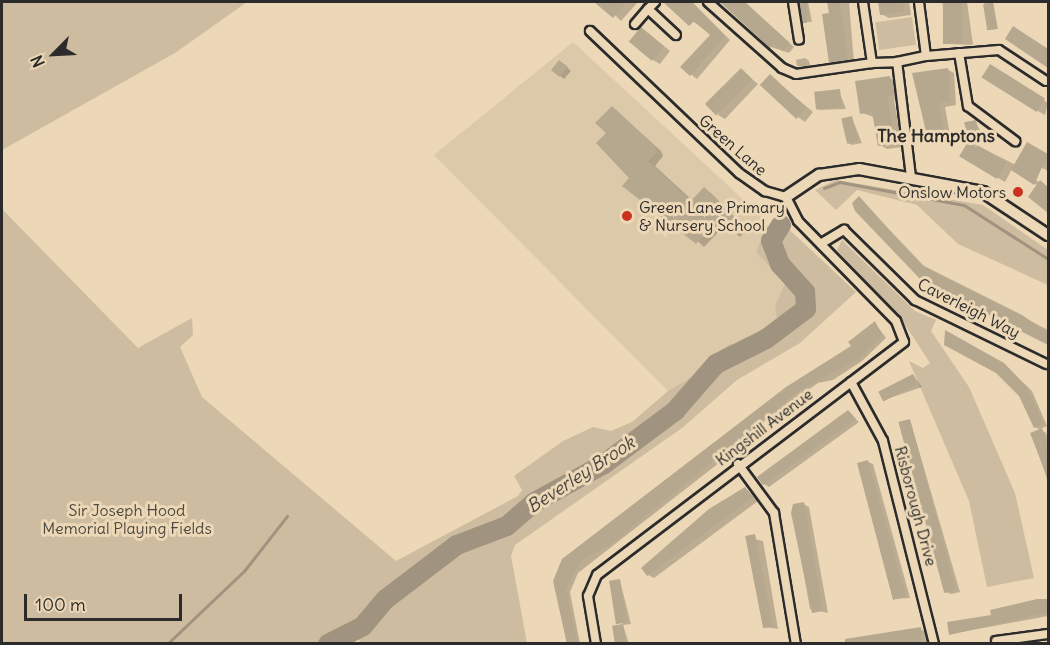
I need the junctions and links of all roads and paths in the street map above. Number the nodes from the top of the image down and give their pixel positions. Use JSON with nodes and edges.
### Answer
{"nodes":[{"id":1,"x":656,"y":2,"type":"edge"},
{"id":2,"x":708,"y":2,"type":"edge"},
{"id":3,"x":793,"y":2,"type":"edge"},
{"id":4,"x":863,"y":2,"type":"edge"},
{"id":5,"x":919,"y":2,"type":"edge"},
{"id":6,"x":648,"y":9,"type":"junction"},
{"id":7,"x":635,"y":24,"type":"dead end"},
{"id":8,"x":591,"y":31,"type":"dead end"},
{"id":9,"x":676,"y":35,"type":"dead end"},
{"id":10,"x":800,"y":40,"type":"dead end"},
{"id":11,"x":959,"y":53,"type":"junction"},
{"id":12,"x":926,"y":56,"type":"junction"},
{"id":13,"x":897,"y":62,"type":"junction"},
{"id":14,"x":872,"y":63,"type":"junction"},
{"id":15,"x":1046,"y":81,"type":"dead end"},
{"id":16,"x":1015,"y":141,"type":"dead end"},
{"id":17,"x":911,"y":177,"type":"junction"},
{"id":18,"x":786,"y":197,"type":"junction"},
{"id":19,"x":1048,"y":235,"type":"edge"},
{"id":20,"x":822,"y":243,"type":"junction"},
{"id":21,"x":1046,"y":364,"type":"dead end"},
{"id":22,"x":851,"y":382,"type":"junction"},
{"id":23,"x":738,"y":464,"type":"junction"},
{"id":24,"x":1048,"y":634,"type":"edge"},
{"id":25,"x":996,"y":641,"type":"dead end"},
{"id":26,"x":596,"y":644,"type":"edge"},
{"id":27,"x":796,"y":644,"type":"edge"},
{"id":28,"x":934,"y":644,"type":"edge"}],
"edges":[{"from":1,"to":6,"type":"street"},
{"from":2,"to":14,"type":"street"},
{"from":3,"to":10,"type":"street"},
{"from":4,"to":14,"type":"street"},
{"from":5,"to":12,"type":"street"},
{"from":6,"to":7,"type":"street"},
{"from":6,"to":9,"type":"street"},
{"from":8,"to":18,"type":"street","name":"Green Lane"},
{"from":11,"to":12,"type":"street"},
{"from":11,"to":15,"type":"street"},
{"from":11,"to":16,"type":"street"},
{"from":12,"to":13,"type":"street"},
{"from":13,"to":14,"type":"street"},
{"from":13,"to":17,"type":"street"},
{"from":17,"to":18,"type":"street"},
{"from":17,"to":19,"type":"street"},
{"from":18,"to":20,"type":"street"},
{"from":20,"to":21,"type":"street","name":"Caverleigh Way"},
{"from":20,"to":22,"type":"street","name":"Kingshill Avenue"},
{"from":22,"to":23,"type":"street","name":"Kingshill Avenue"},
{"from":22,"to":28,"type":"street","name":"Risborough Drive"},
{"from":23,"to":26,"type":"street","name":"Kingshill Avenue"},
{"from":23,"to":27,"type":"street"},
{"from":24,"to":25,"type":"street"}]}
